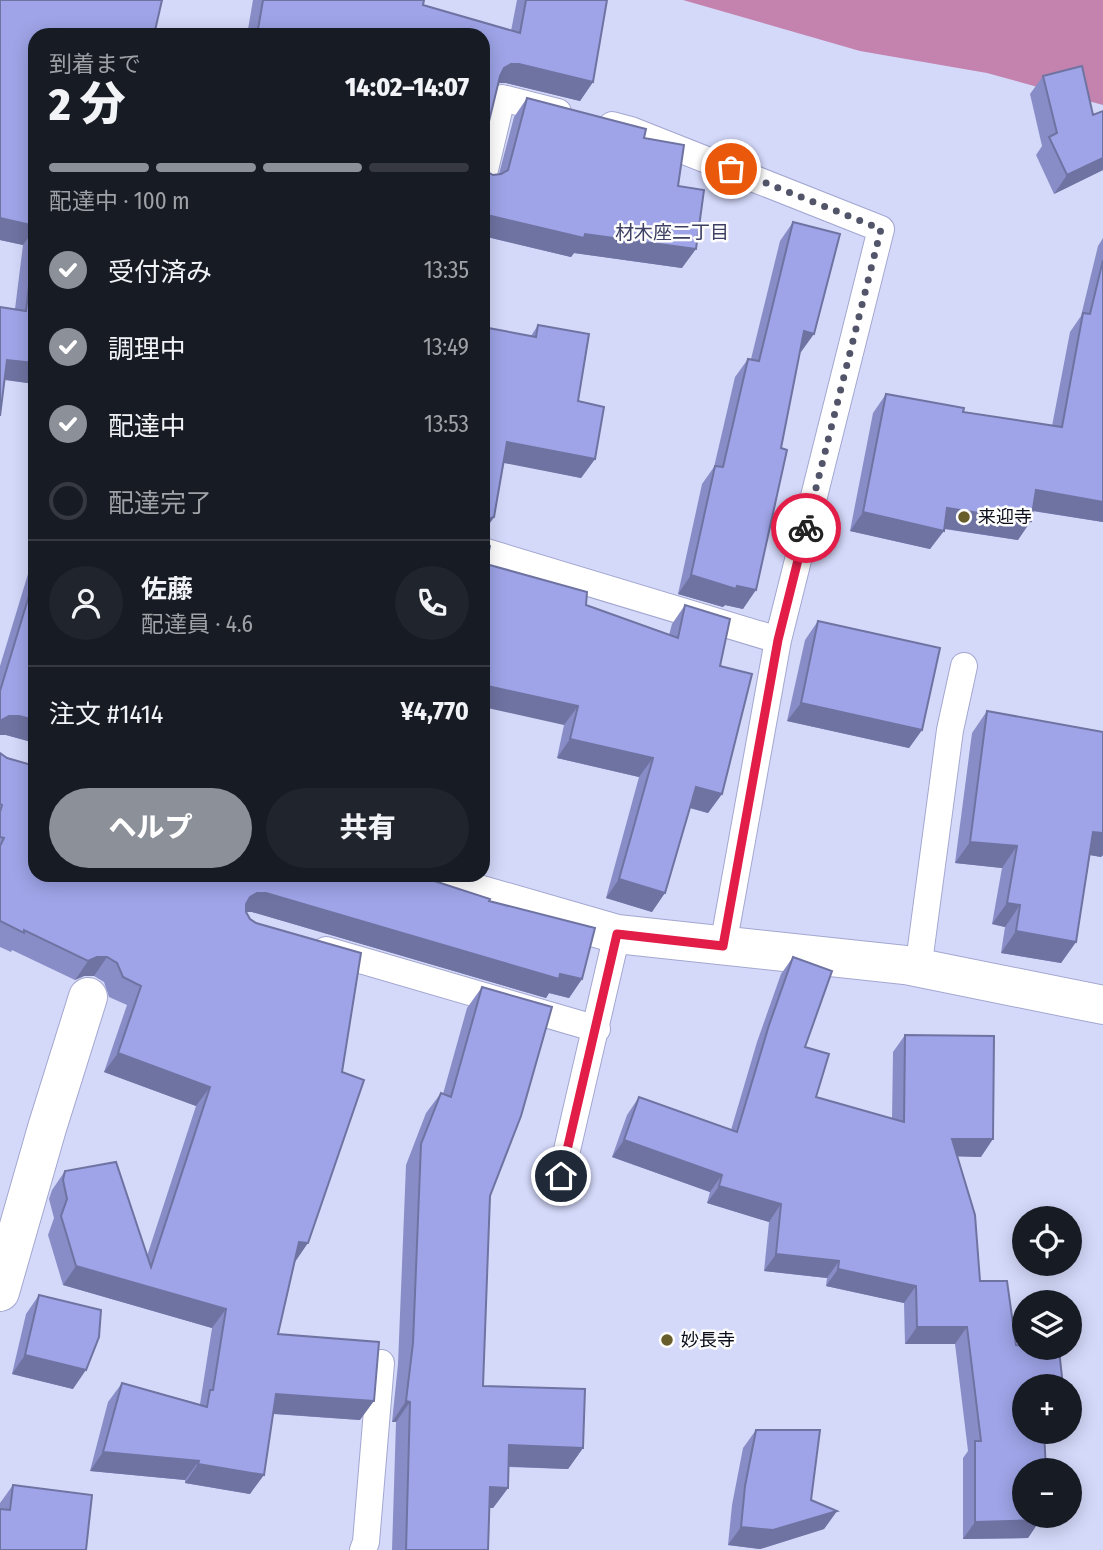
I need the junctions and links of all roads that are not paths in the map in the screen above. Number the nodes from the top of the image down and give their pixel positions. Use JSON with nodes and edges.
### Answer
{"nodes":[{"id":1,"x":490,"y":149,"type":"edge"},
{"id":2,"x":490,"y":553,"type":"edge"},
{"id":3,"x":778,"y":640,"type":"junction"},
{"id":4,"x":964,"y":666,"type":"dead end"},
{"id":5,"x":436,"y":882,"type":"edge"},
{"id":6,"x":617,"y":934,"type":"junction"},
{"id":7,"x":302,"y":943,"type":"edge"},
{"id":8,"x":723,"y":946,"type":"junction"},
{"id":9,"x":905,"y":965,"type":"junction"},
{"id":10,"x":88,"y":997,"type":"dead end"},
{"id":11,"x":1103,"y":1005,"type":"edge"},
{"id":12,"x":597,"y":1029,"type":"junction"},
{"id":13,"x":561,"y":1176,"type":"dead end"},
{"id":14,"x":0,"y":1292,"type":"edge"},
{"id":15,"x":381,"y":1363,"type":"edge"},
{"id":16,"x":363,"y":1550,"type":"edge"}],
"edges":[{"from":1,"to":3,"type":"lane"},
{"from":2,"to":3,"type":"lane"},
{"from":3,"to":8,"type":"lane"},
{"from":4,"to":9,"type":"lane"},
{"from":5,"to":6,"type":"street"},
{"from":6,"to":8,"type":"street"},
{"from":6,"to":12,"type":"lane"},
{"from":7,"to":12,"type":"lane"},
{"from":8,"to":9,"type":"street"},
{"from":9,"to":11,"type":"street"},
{"from":10,"to":14,"type":"street"},
{"from":12,"to":13,"type":"lane"},
{"from":15,"to":16,"type":"lane"}]}
